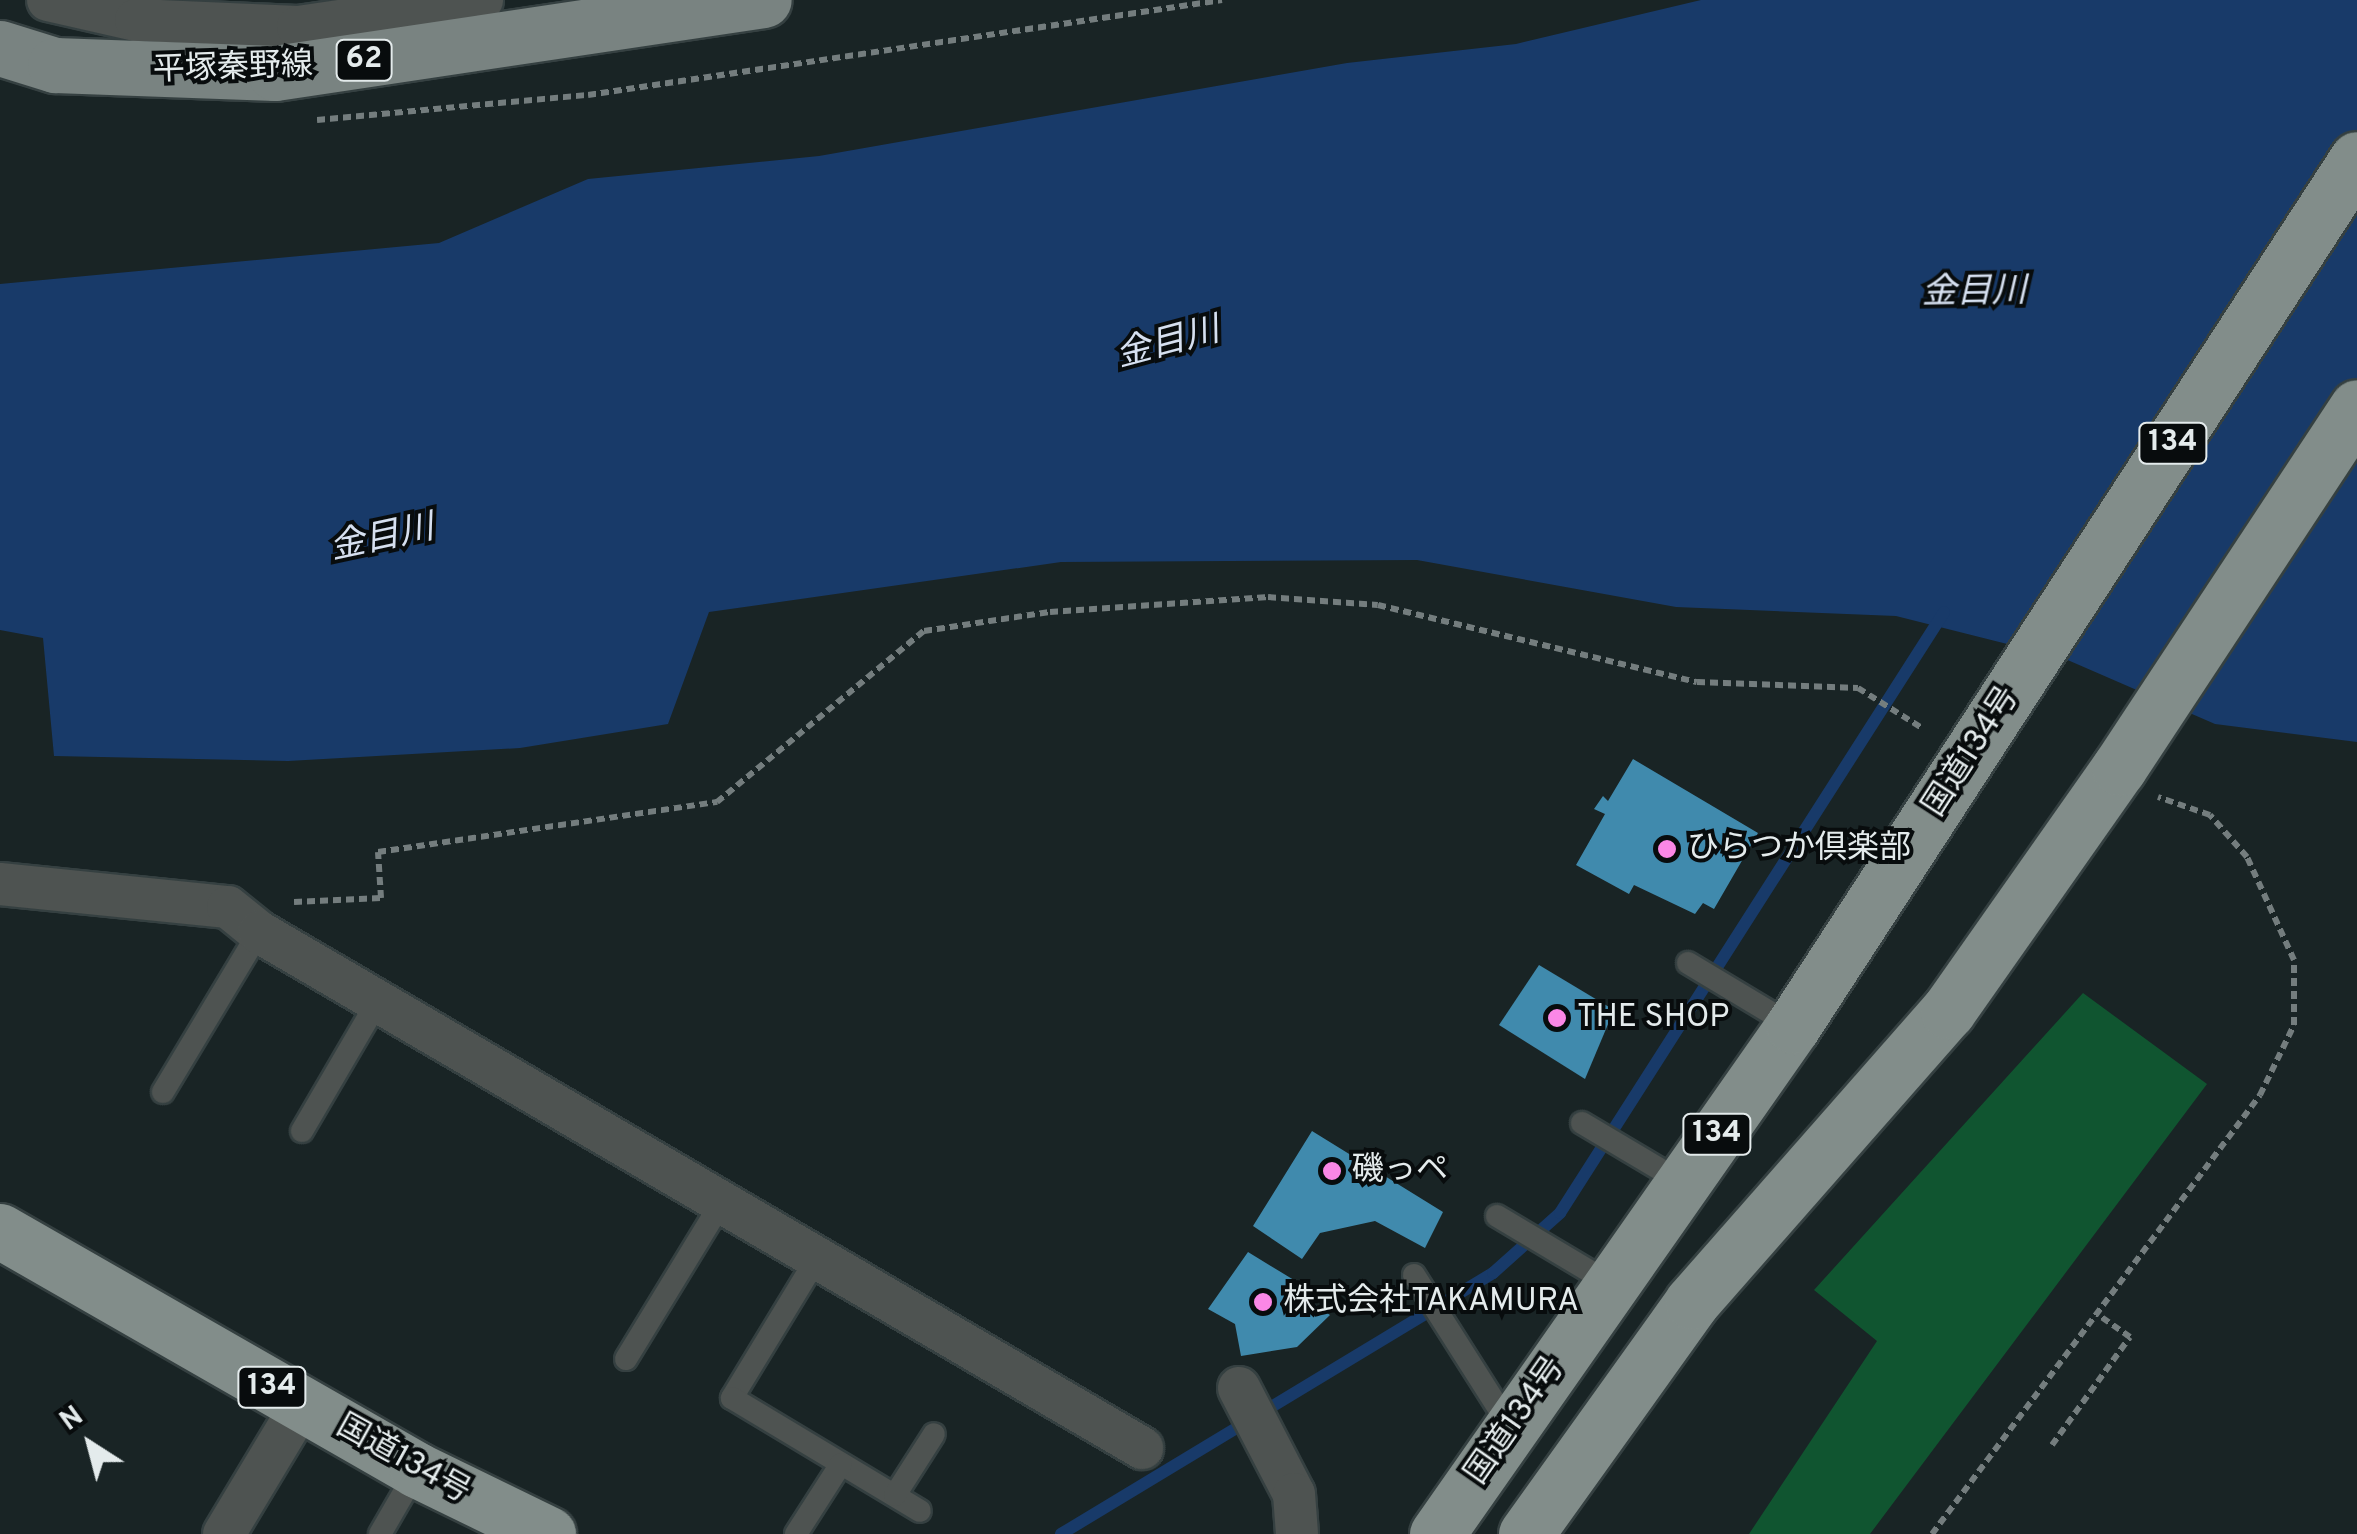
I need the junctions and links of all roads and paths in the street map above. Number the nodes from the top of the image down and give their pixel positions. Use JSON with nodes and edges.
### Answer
{"nodes":[{"id":1,"x":48,"y":0,"type":"edge"},
{"id":2,"x":482,"y":0,"type":"edge"},
{"id":3,"x":1222,"y":0,"type":"edge"},
{"id":4,"x":740,"y":2,"type":"edge"},
{"id":5,"x":599,"y":8,"type":"edge"},
{"id":6,"x":0,"y":48,"type":"edge"},
{"id":7,"x":588,"y":94,"type":"dead end"},
{"id":8,"x":2357,"y":159,"type":"edge"},
{"id":9,"x":2357,"y":407,"type":"edge"},
{"id":10,"x":1922,"y":728,"type":"dead end"},
{"id":11,"x":2133,"y":781,"type":"junction"},
{"id":12,"x":0,"y":884,"type":"edge"},
{"id":13,"x":244,"y":919,"type":"junction"},
{"id":14,"x":1688,"y":963,"type":"dead end"},
{"id":15,"x":378,"y":1002,"type":"junction"},
{"id":16,"x":1792,"y":1026,"type":"junction"},
{"id":17,"x":163,"y":1092,"type":"dead end"},
{"id":18,"x":1582,"y":1123,"type":"dead end"},
{"id":19,"x":302,"y":1132,"type":"dead end"},
{"id":20,"x":1682,"y":1183,"type":"junction"},
{"id":21,"x":722,"y":1202,"type":"junction"},
{"id":22,"x":1502,"y":1219,"type":"dead end"},
{"id":23,"x":0,"y":1231,"type":"edge"},
{"id":24,"x":817,"y":1258,"type":"junction"},
{"id":25,"x":1416,"y":1279,"type":"dead end"},
{"id":26,"x":1611,"y":1284,"type":"junction"},
{"id":27,"x":2096,"y":1314,"type":"junction"},
{"id":28,"x":626,"y":1360,"type":"dead end"},
{"id":29,"x":1239,"y":1388,"type":"dead end"},
{"id":30,"x":302,"y":1404,"type":"junction"},
{"id":31,"x":1511,"y":1428,"type":"junction"},
{"id":32,"x":934,"y":1434,"type":"dead end"},
{"id":33,"x":2052,"y":1445,"type":"dead end"},
{"id":34,"x":1142,"y":1448,"type":"dead end"},
{"id":35,"x":841,"y":1464,"type":"junction"},
{"id":36,"x":416,"y":1470,"type":"junction"},
{"id":37,"x":894,"y":1496,"type":"junction"},
{"id":38,"x":920,"y":1512,"type":"dead end"},
{"id":39,"x":224,"y":1534,"type":"edge"},
{"id":40,"x":380,"y":1534,"type":"edge"},
{"id":41,"x":548,"y":1534,"type":"edge"},
{"id":42,"x":796,"y":1534,"type":"edge"},
{"id":43,"x":1297,"y":1534,"type":"edge"},
{"id":44,"x":1437,"y":1534,"type":"edge"},
{"id":45,"x":1526,"y":1534,"type":"edge"},
{"id":46,"x":1932,"y":1534,"type":"edge"}],
"edges":[{"from":1,"to":2,"type":"street"},
{"from":3,"to":7,"type":"path"},
{"from":4,"to":5,"type":"main road","name":"平塚秦野線","number":"62"},
{"from":5,"to":6,"type":"main road","name":"平塚秦野線","number":"62"},
{"from":8,"to":16,"type":"highway","name":"国道134号","number":"134"},
{"from":9,"to":11,"type":"highway","number":"134"},
{"from":10,"to":13,"type":"path"},
{"from":11,"to":27,"type":"path"},
{"from":11,"to":45,"type":"highway","number":"134"},
{"from":12,"to":13,"type":"street"},
{"from":13,"to":15,"type":"street"},
{"from":13,"to":17,"type":"lane"},
{"from":14,"to":16,"type":"lane"},
{"from":15,"to":19,"type":"lane"},
{"from":15,"to":21,"type":"street"},
{"from":16,"to":20,"type":"highway","name":"国道134号","number":"134"},
{"from":18,"to":20,"type":"lane"},
{"from":20,"to":26,"type":"highway","name":"国道134号","number":"134"},
{"from":21,"to":24,"type":"street"},
{"from":21,"to":28,"type":"lane"},
{"from":22,"to":26,"type":"lane"},
{"from":23,"to":30,"type":"highway","name":"国道134号","number":"134"},
{"from":24,"to":34,"type":"street"},
{"from":24,"to":35,"type":"lane"},
{"from":25,"to":31,"type":"lane"},
{"from":26,"to":31,"type":"highway","name":"国道134号","number":"134"},
{"from":27,"to":33,"type":"path"},
{"from":27,"to":46,"type":"path"},
{"from":29,"to":43,"type":"street"},
{"from":30,"to":36,"type":"highway","name":"国道134号","number":"134"},
{"from":30,"to":39,"type":"street"},
{"from":31,"to":44,"type":"highway","name":"国道134号","number":"134"},
{"from":32,"to":37,"type":"lane"},
{"from":35,"to":37,"type":"lane"},
{"from":35,"to":42,"type":"lane"},
{"from":36,"to":40,"type":"lane"},
{"from":36,"to":41,"type":"highway","name":"国道134号","number":"134"},
{"from":37,"to":38,"type":"lane"}]}
